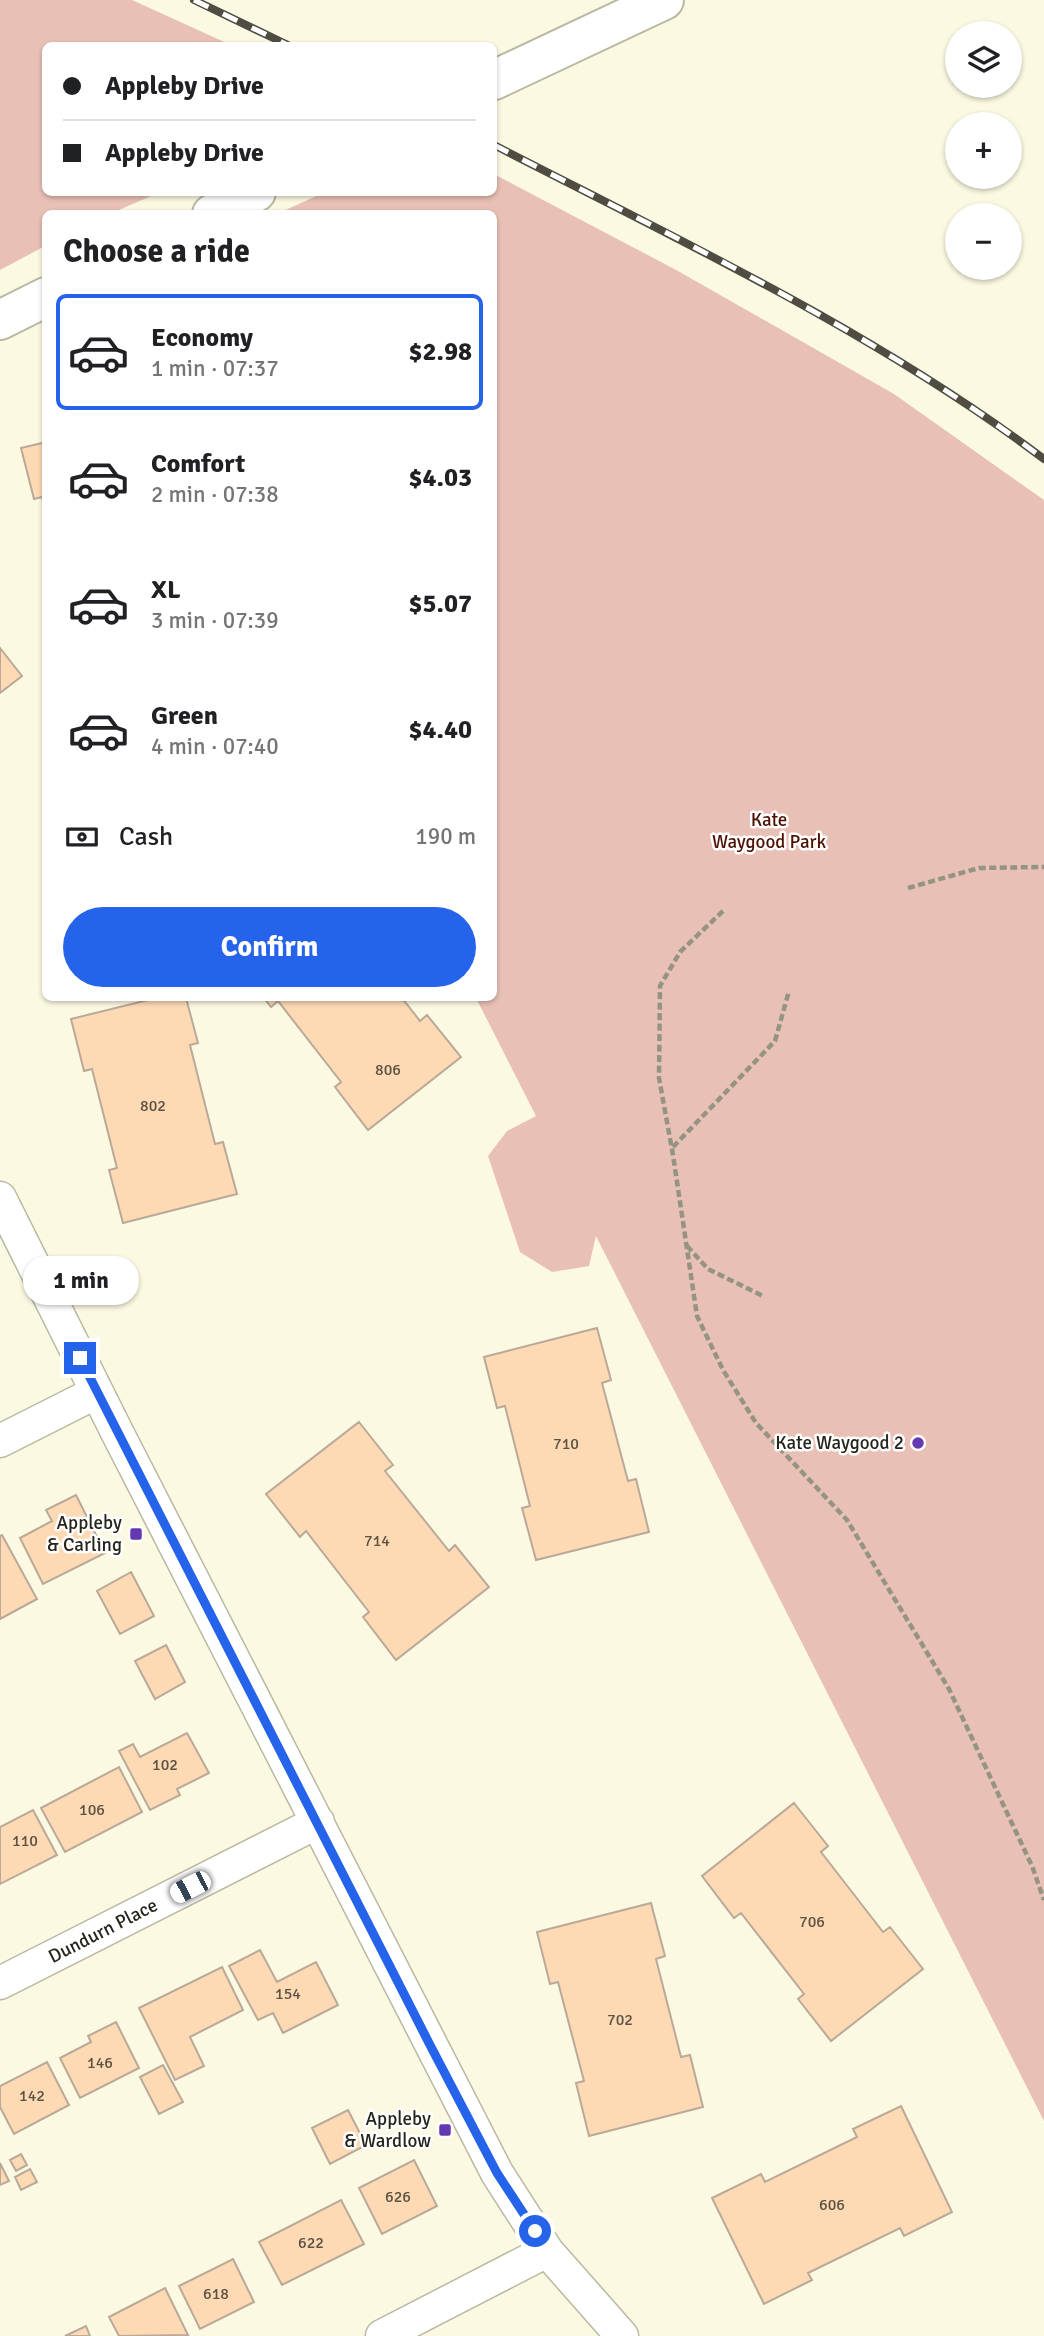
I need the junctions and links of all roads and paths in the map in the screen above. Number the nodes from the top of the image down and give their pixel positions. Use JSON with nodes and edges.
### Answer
{"nodes":[{"id":1,"x":664,"y":0,"type":"edge"},
{"id":2,"x":497,"y":79,"type":"edge"},
{"id":3,"x":248,"y":196,"type":"edge"},
{"id":4,"x":220,"y":210,"type":"edge"},
{"id":5,"x":42,"y":299,"type":"edge"},
{"id":6,"x":0,"y":320,"type":"edge"},
{"id":7,"x":1044,"y":867,"type":"edge"},
{"id":8,"x":908,"y":888,"type":"dead end"},
{"id":9,"x":723,"y":911,"type":"dead end"},
{"id":10,"x":789,"y":991,"type":"dead end"},
{"id":11,"x":672,"y":1147,"type":"junction"},
{"id":12,"x":0,"y":1198,"type":"edge"},
{"id":13,"x":686,"y":1245,"type":"junction"},
{"id":14,"x":765,"y":1297,"type":"dead end"},
{"id":15,"x":97,"y":1392,"type":"junction"},
{"id":16,"x":0,"y":1441,"type":"edge"},
{"id":17,"x":317,"y":1822,"type":"junction"},
{"id":18,"x":1044,"y":1900,"type":"edge"},
{"id":19,"x":0,"y":1983,"type":"edge"},
{"id":20,"x":547,"y":2251,"type":"junction"},
{"id":21,"x":382,"y":2336,"type":"edge"},
{"id":22,"x":622,"y":2336,"type":"edge"}],
"edges":[{"from":1,"to":2,"type":"street"},
{"from":3,"to":4,"type":"street"},
{"from":5,"to":6,"type":"street"},
{"from":7,"to":8,"type":"path"},
{"from":9,"to":11,"type":"path"},
{"from":10,"to":11,"type":"path"},
{"from":11,"to":13,"type":"path"},
{"from":12,"to":15,"type":"street"},
{"from":13,"to":14,"type":"path"},
{"from":13,"to":18,"type":"path"},
{"from":15,"to":16,"type":"street"},
{"from":15,"to":17,"type":"street"},
{"from":17,"to":19,"type":"street","name":"Dundurn Place"},
{"from":17,"to":20,"type":"street"},
{"from":20,"to":21,"type":"street"},
{"from":20,"to":22,"type":"street"}]}
